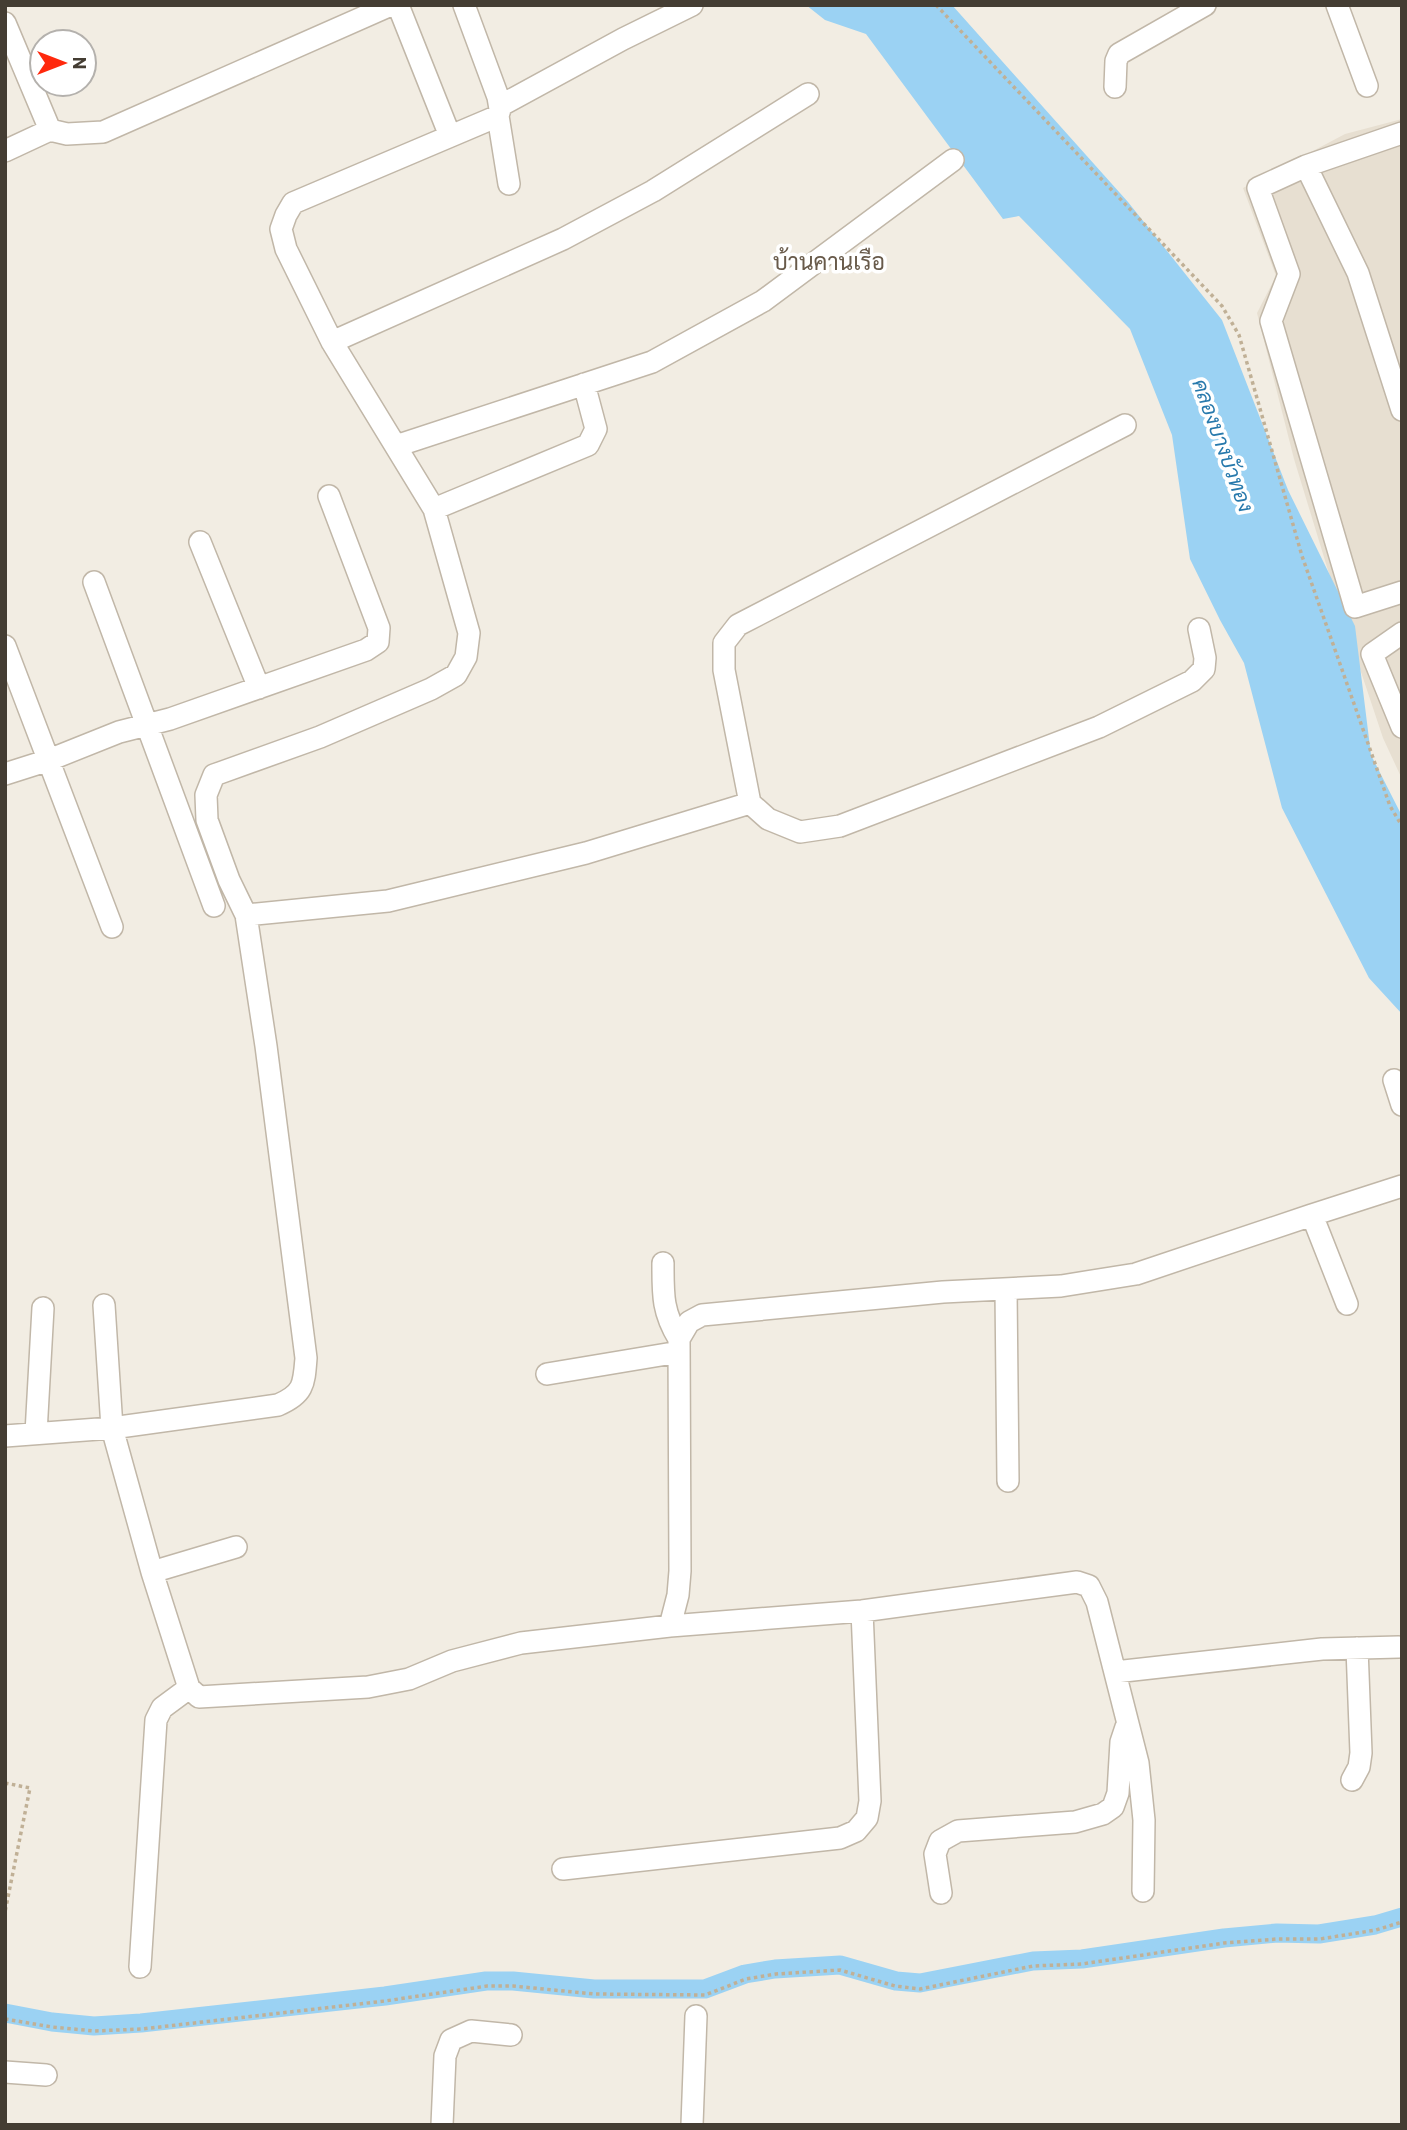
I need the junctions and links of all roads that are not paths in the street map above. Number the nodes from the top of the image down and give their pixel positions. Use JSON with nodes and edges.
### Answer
{"nodes":[{"id":1,"x":464,"y":5,"type":"edge"},
{"id":2,"x":692,"y":5,"type":"edge"},
{"id":3,"x":1205,"y":5,"type":"edge"},
{"id":4,"x":1337,"y":5,"type":"edge"},
{"id":5,"x":390,"y":6,"type":"edge"},
{"id":6,"x":5,"y":23,"type":"edge"},
{"id":7,"x":1367,"y":86,"type":"dead end"},
{"id":8,"x":1115,"y":87,"type":"dead end"},
{"id":9,"x":808,"y":94,"type":"dead end"},
{"id":10,"x":499,"y":111,"type":"junction"},
{"id":11,"x":50,"y":130,"type":"junction"},
{"id":12,"x":1402,"y":133,"type":"edge"},
{"id":13,"x":450,"y":136,"type":"junction"},
{"id":14,"x":5,"y":151,"type":"edge"},
{"id":15,"x":953,"y":160,"type":"dead end"},
{"id":16,"x":1306,"y":166,"type":"junction"},
{"id":17,"x":509,"y":184,"type":"dead end"},
{"id":18,"x":332,"y":342,"type":"junction"},
{"id":19,"x":584,"y":384,"type":"junction"},
{"id":20,"x":1402,"y":411,"type":"edge"},
{"id":21,"x":1125,"y":425,"type":"dead end"},
{"id":22,"x":396,"y":446,"type":"junction"},
{"id":23,"x":329,"y":496,"type":"dead end"},
{"id":24,"x":434,"y":509,"type":"junction"},
{"id":25,"x":200,"y":542,"type":"dead end"},
{"id":26,"x":94,"y":582,"type":"dead end"},
{"id":27,"x":1402,"y":592,"type":"edge"},
{"id":28,"x":1199,"y":629,"type":"dead end"},
{"id":29,"x":1402,"y":633,"type":"edge"},
{"id":30,"x":5,"y":646,"type":"edge"},
{"id":31,"x":259,"y":688,"type":"junction"},
{"id":32,"x":147,"y":725,"type":"junction"},
{"id":33,"x":1402,"y":727,"type":"edge"},
{"id":34,"x":48,"y":760,"type":"junction"},
{"id":35,"x":5,"y":774,"type":"edge"},
{"id":36,"x":750,"y":803,"type":"junction"},
{"id":37,"x":214,"y":906,"type":"dead end"},
{"id":38,"x":246,"y":915,"type":"junction"},
{"id":39,"x":112,"y":927,"type":"dead end"},
{"id":40,"x":1394,"y":1080,"type":"dead end"},
{"id":41,"x":1402,"y":1105,"type":"edge"},
{"id":42,"x":1402,"y":1186,"type":"edge"},
{"id":43,"x":1312,"y":1215,"type":"junction"},
{"id":44,"x":663,"y":1263,"type":"dead end"},
{"id":45,"x":1006,"y":1290,"type":"junction"},
{"id":46,"x":1347,"y":1304,"type":"dead end"},
{"id":47,"x":104,"y":1305,"type":"dead end"},
{"id":48,"x":43,"y":1308,"type":"dead end"},
{"id":49,"x":679,"y":1346,"type":"junction"},
{"id":50,"x":547,"y":1374,"type":"dead end"},
{"id":51,"x":111,"y":1427,"type":"junction"},
{"id":52,"x":36,"y":1433,"type":"junction"},
{"id":53,"x":5,"y":1436,"type":"edge"},
{"id":54,"x":1008,"y":1481,"type":"dead end"},
{"id":55,"x":236,"y":1547,"type":"dead end"},
{"id":56,"x":152,"y":1572,"type":"junction"},
{"id":57,"x":862,"y":1611,"type":"junction"},
{"id":58,"x":670,"y":1626,"type":"junction"},
{"id":59,"x":1399,"y":1647,"type":"dead end"},
{"id":60,"x":1357,"y":1648,"type":"junction"},
{"id":61,"x":1115,"y":1672,"type":"junction"},
{"id":62,"x":189,"y":1688,"type":"junction"},
{"id":63,"x":1128,"y":1722,"type":"junction"},
{"id":64,"x":1352,"y":1780,"type":"dead end"},
{"id":65,"x":564,"y":1869,"type":"dead end"},
{"id":66,"x":1143,"y":1891,"type":"dead end"},
{"id":67,"x":941,"y":1893,"type":"dead end"},
{"id":68,"x":139,"y":1967,"type":"dead end"},
{"id":69,"x":696,"y":2016,"type":"dead end"},
{"id":70,"x":511,"y":2035,"type":"dead end"},
{"id":71,"x":5,"y":2072,"type":"edge"},
{"id":72,"x":46,"y":2076,"type":"dead end"},
{"id":73,"x":442,"y":2125,"type":"edge"},
{"id":74,"x":692,"y":2125,"type":"edge"}],
"edges":[{"from":1,"to":10,"type":"street"},
{"from":2,"to":10,"type":"street"},
{"from":3,"to":8,"type":"street"},
{"from":4,"to":7,"type":"street"},
{"from":5,"to":11,"type":"street"},
{"from":5,"to":13,"type":"street"},
{"from":6,"to":11,"type":"street"},
{"from":9,"to":18,"type":"street"},
{"from":10,"to":13,"type":"street"},
{"from":10,"to":17,"type":"street"},
{"from":11,"to":14,"type":"street"},
{"from":12,"to":16,"type":"street"},
{"from":13,"to":18,"type":"street"},
{"from":15,"to":19,"type":"street"},
{"from":16,"to":20,"type":"street"},
{"from":16,"to":27,"type":"street"},
{"from":18,"to":22,"type":"street"},
{"from":19,"to":22,"type":"street"},
{"from":19,"to":24,"type":"street"},
{"from":21,"to":36,"type":"street"},
{"from":22,"to":24,"type":"street"},
{"from":23,"to":31,"type":"street"},
{"from":24,"to":38,"type":"street"},
{"from":25,"to":31,"type":"street"},
{"from":26,"to":32,"type":"street"},
{"from":28,"to":36,"type":"street"},
{"from":29,"to":33,"type":"street"},
{"from":30,"to":34,"type":"street"},
{"from":31,"to":32,"type":"street"},
{"from":32,"to":34,"type":"street"},
{"from":32,"to":37,"type":"street"},
{"from":34,"to":35,"type":"street"},
{"from":34,"to":39,"type":"street"},
{"from":36,"to":38,"type":"street"},
{"from":38,"to":51,"type":"street"},
{"from":40,"to":41,"type":"street"},
{"from":42,"to":43,"type":"street"},
{"from":43,"to":45,"type":"street"},
{"from":43,"to":46,"type":"street"},
{"from":44,"to":49,"type":"street"},
{"from":45,"to":49,"type":"street"},
{"from":45,"to":54,"type":"street"},
{"from":47,"to":51,"type":"street"},
{"from":48,"to":52,"type":"street"},
{"from":49,"to":50,"type":"street"},
{"from":49,"to":58,"type":"street"},
{"from":51,"to":52,"type":"street"},
{"from":51,"to":56,"type":"street"},
{"from":52,"to":53,"type":"street"},
{"from":55,"to":56,"type":"street"},
{"from":56,"to":62,"type":"street"},
{"from":57,"to":58,"type":"street"},
{"from":57,"to":61,"type":"street"},
{"from":57,"to":65,"type":"street"},
{"from":58,"to":62,"type":"street"},
{"from":59,"to":60,"type":"street"},
{"from":60,"to":61,"type":"street"},
{"from":60,"to":64,"type":"street"},
{"from":61,"to":63,"type":"street"},
{"from":62,"to":68,"type":"street"},
{"from":63,"to":66,"type":"street"},
{"from":63,"to":67,"type":"street"},
{"from":69,"to":74,"type":"street"},
{"from":70,"to":73,"type":"street"},
{"from":71,"to":72,"type":"street"}]}
